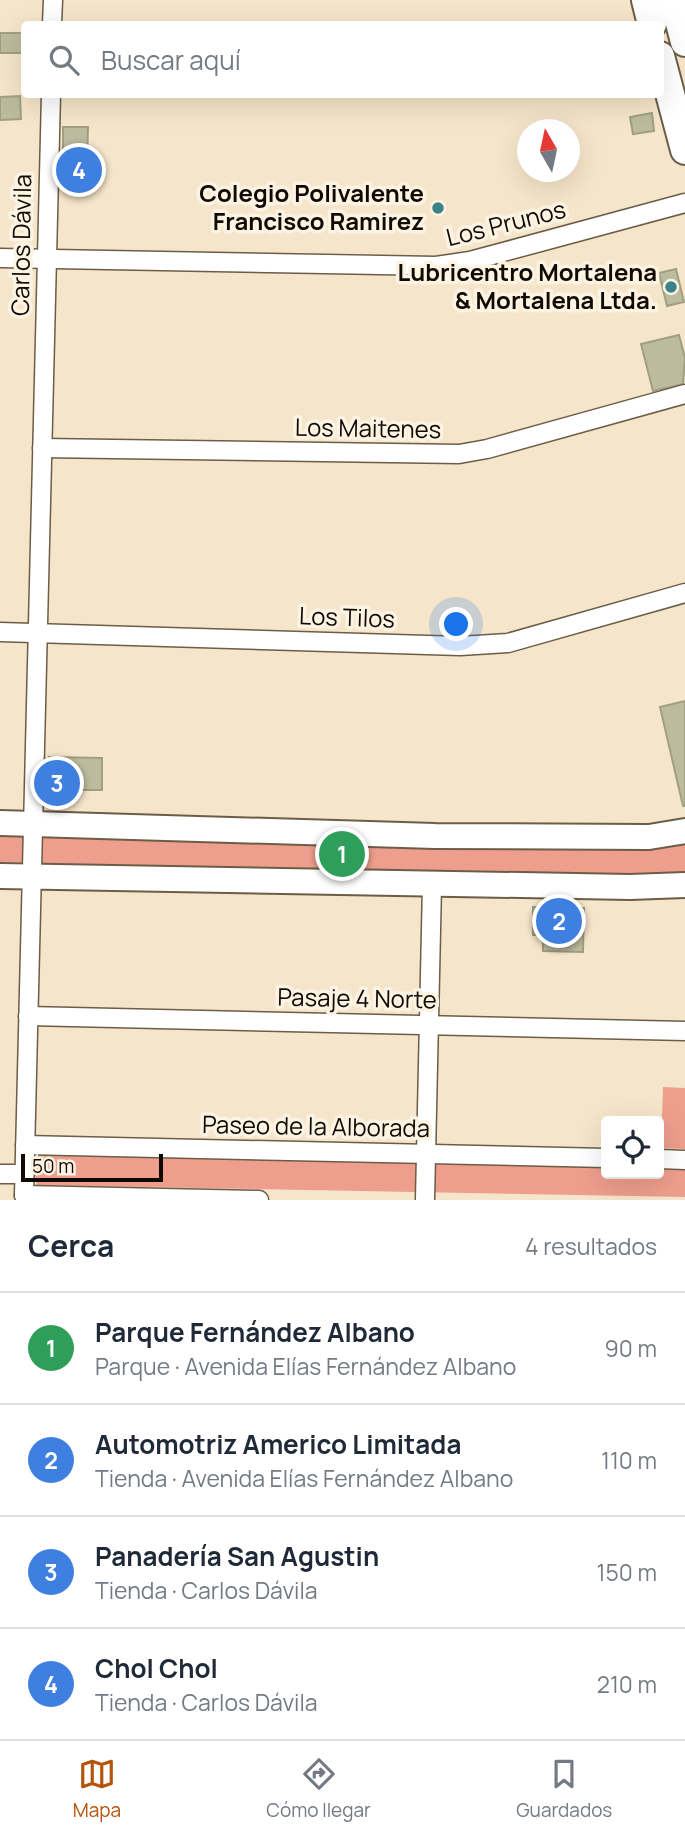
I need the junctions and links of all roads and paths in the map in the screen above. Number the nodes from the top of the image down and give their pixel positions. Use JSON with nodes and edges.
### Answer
{"nodes":[{"id":1,"x":53,"y":0,"type":"edge"},
{"id":2,"x":679,"y":7,"type":"edge"},
{"id":3,"x":648,"y":9,"type":"edge"},
{"id":4,"x":52,"y":21,"type":"edge"},
{"id":5,"x":685,"y":42,"type":"edge"},
{"id":6,"x":664,"y":72,"type":"edge"},
{"id":7,"x":51,"y":98,"type":"edge"},
{"id":8,"x":685,"y":150,"type":"edge"},
{"id":9,"x":685,"y":203,"type":"edge"},
{"id":10,"x":0,"y":258,"type":"edge"},
{"id":11,"x":47,"y":258,"type":"junction"},
{"id":12,"x":685,"y":394,"type":"edge"},
{"id":13,"x":42,"y":449,"type":"junction"},
{"id":14,"x":685,"y":593,"type":"edge"},
{"id":15,"x":0,"y":632,"type":"edge"},
{"id":16,"x":37,"y":633,"type":"junction"},
{"id":17,"x":0,"y":823,"type":"edge"},
{"id":18,"x":33,"y":824,"type":"junction"},
{"id":19,"x":685,"y":831,"type":"edge"},
{"id":20,"x":0,"y":876,"type":"edge"},
{"id":21,"x":31,"y":877,"type":"junction"},
{"id":22,"x":432,"y":885,"type":"junction"},
{"id":23,"x":685,"y":885,"type":"edge"},
{"id":24,"x":28,"y":1016,"type":"junction"},
{"id":25,"x":429,"y":1025,"type":"junction"},
{"id":26,"x":685,"y":1031,"type":"edge"},
{"id":27,"x":24,"y":1145,"type":"junction"},
{"id":28,"x":426,"y":1154,"type":"junction"},
{"id":29,"x":601,"y":1158,"type":"edge"},
{"id":30,"x":664,"y":1159,"type":"edge"},
{"id":31,"x":685,"y":1160,"type":"edge"},
{"id":32,"x":0,"y":1174,"type":"edge"},
{"id":33,"x":24,"y":1174,"type":"junction"},
{"id":34,"x":21,"y":1198,"type":"edge"},
{"id":35,"x":139,"y":1199,"type":"edge"},
{"id":36,"x":259,"y":1200,"type":"edge"},
{"id":37,"x":425,"y":1200,"type":"edge"}],
"edges":[{"from":1,"to":4,"type":"street"},
{"from":2,"to":3,"type":"main road"},
{"from":2,"to":5,"type":"main road"},
{"from":6,"to":8,"type":"main road"},
{"from":7,"to":11,"type":"street","name":"Carlos Dávila"},
{"from":9,"to":11,"type":"street","name":"Los Prunos"},
{"from":10,"to":11,"type":"street","name":"Los Prunos"},
{"from":11,"to":13,"type":"street","name":"Carlos Dávila"},
{"from":12,"to":13,"type":"street","name":"Los Maitenes"},
{"from":13,"to":16,"type":"street","name":"Carlos Dávila"},
{"from":14,"to":16,"type":"street","name":"Los Tilos"},
{"from":15,"to":16,"type":"street","name":"Los Tilos"},
{"from":16,"to":18,"type":"street","name":"Carlos Dávila"},
{"from":17,"to":18,"type":"main road"},
{"from":18,"to":19,"type":"main road"},
{"from":18,"to":21,"type":"street","name":"Carlos Dávila"},
{"from":20,"to":21,"type":"main road"},
{"from":21,"to":22,"type":"main road"},
{"from":21,"to":24,"type":"street","name":"Carlos Dávila"},
{"from":22,"to":23,"type":"main road"},
{"from":22,"to":25,"type":"street"},
{"from":24,"to":25,"type":"street","name":"Pasaje 4 Norte"},
{"from":24,"to":27,"type":"street","name":"Carlos Dávila"},
{"from":25,"to":26,"type":"street","name":"Pasaje 4 Norte"},
{"from":25,"to":28,"type":"street"},
{"from":27,"to":28,"type":"street","name":"Paseo de la Alborada"},
{"from":27,"to":33,"type":"street","name":"Carlos Dávila"},
{"from":28,"to":29,"type":"street","name":"Paseo de la Alborada"},
{"from":28,"to":37,"type":"street"},
{"from":30,"to":31,"type":"street"},
{"from":32,"to":33,"type":"street"},
{"from":33,"to":34,"type":"street","name":"Carlos Dávila"},
{"from":34,"to":35,"type":"street"},
{"from":35,"to":36,"type":"street"}]}
